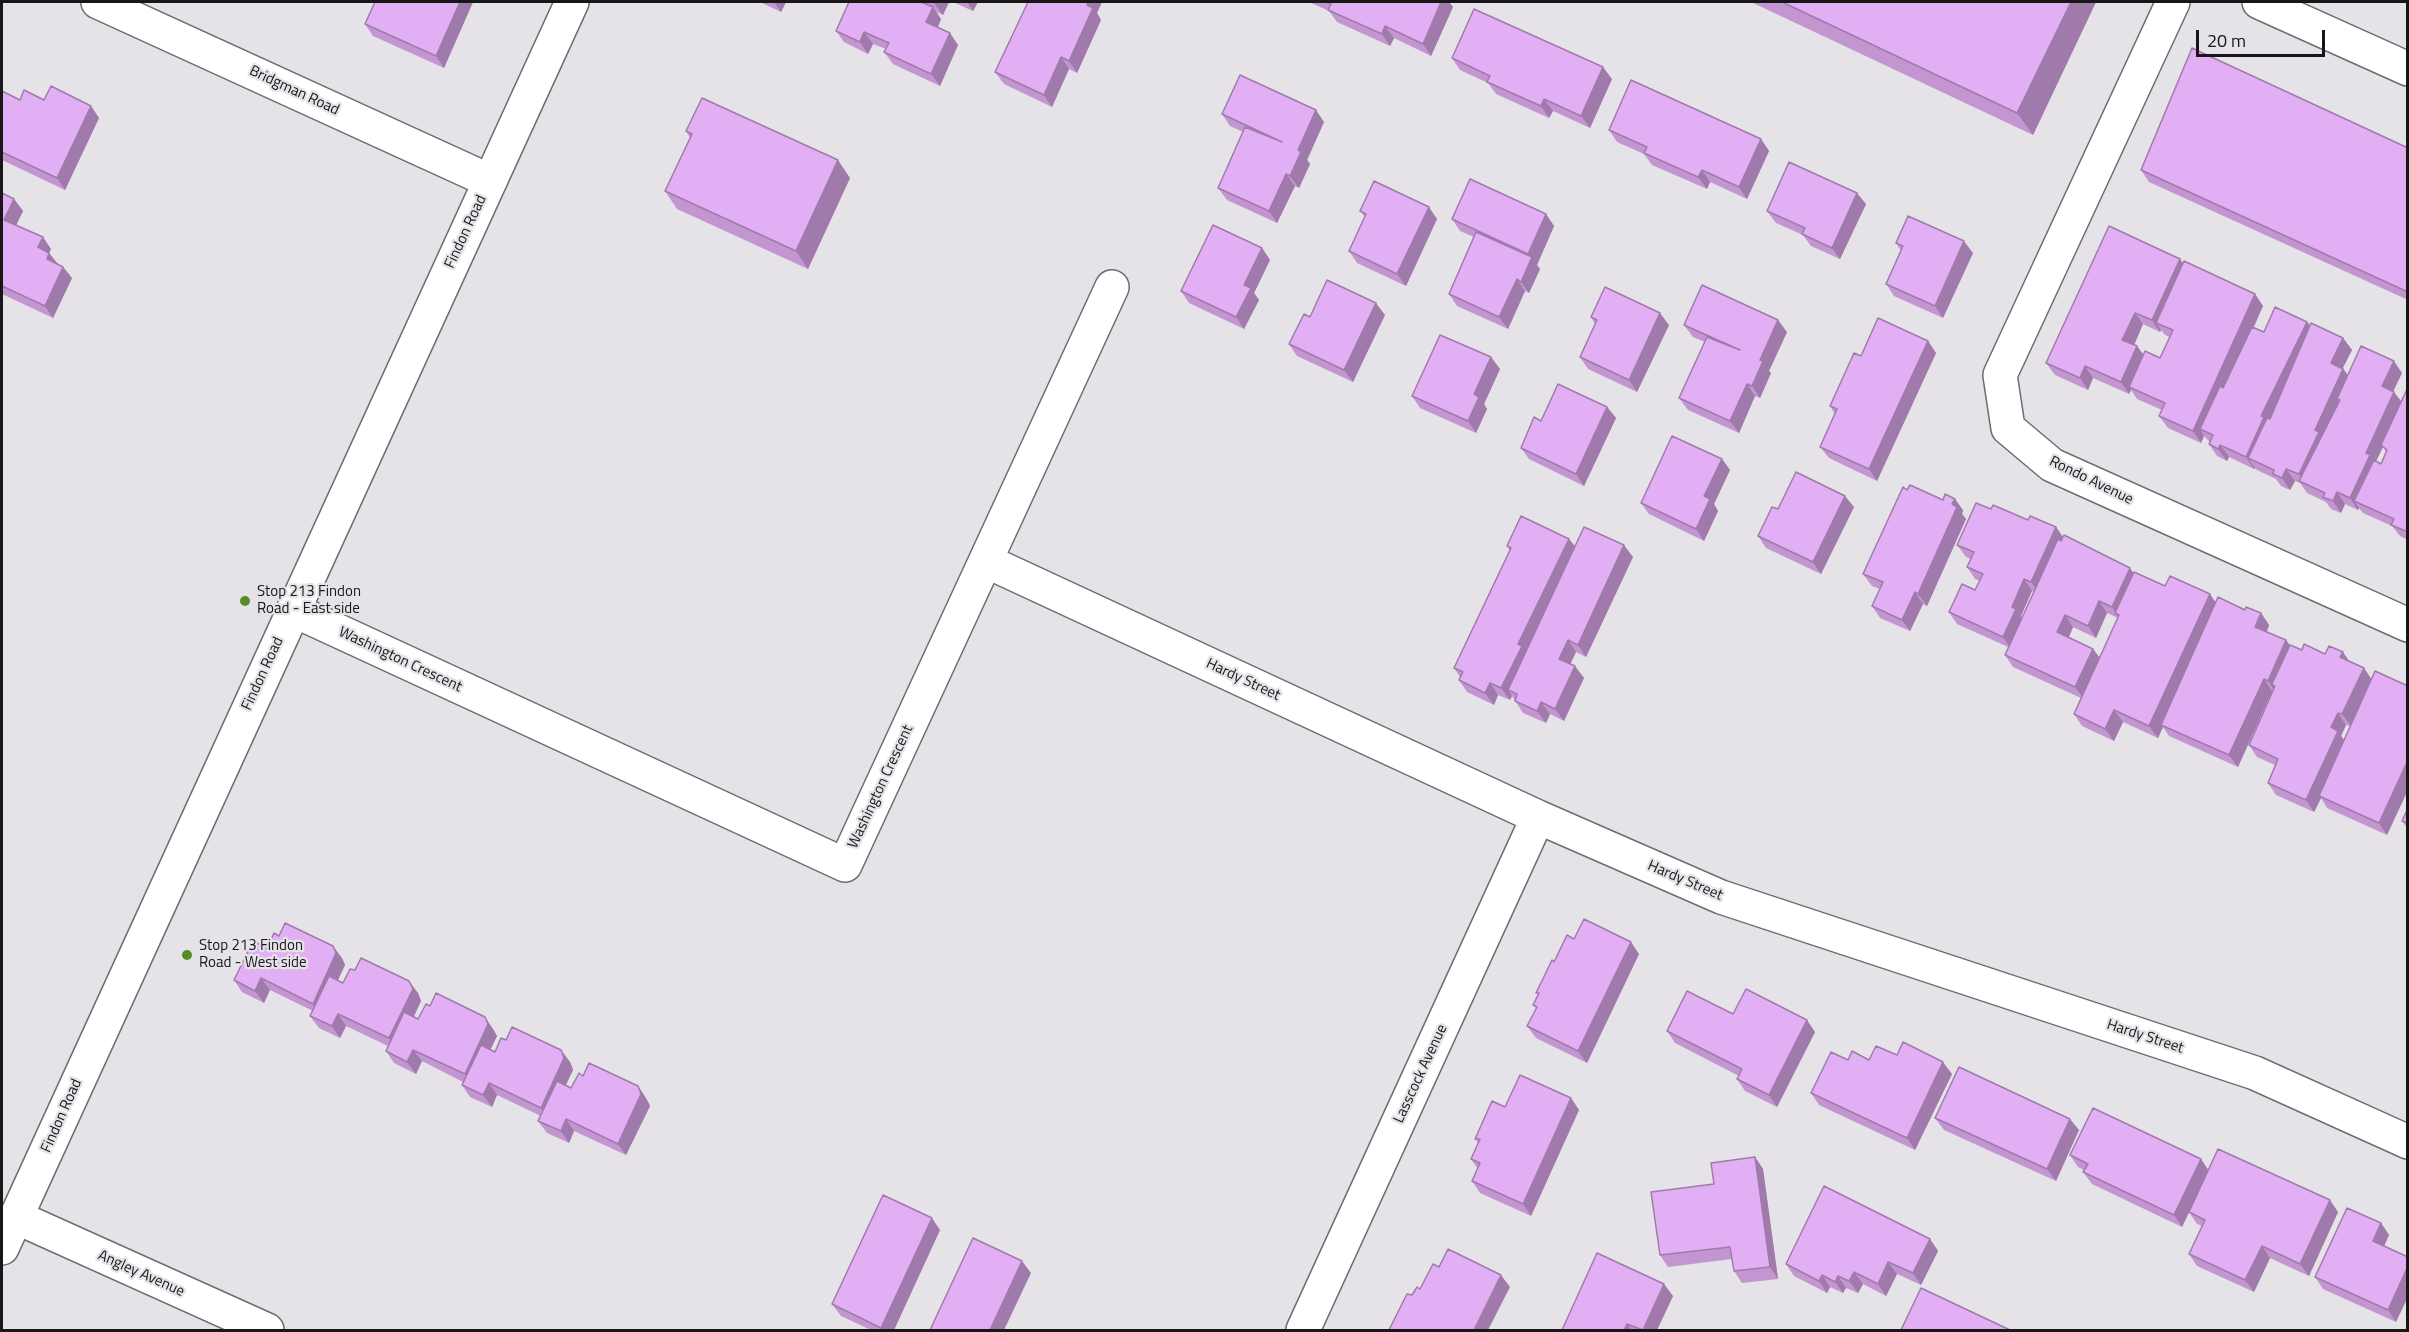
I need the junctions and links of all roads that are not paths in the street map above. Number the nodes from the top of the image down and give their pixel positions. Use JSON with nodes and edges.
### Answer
{"nodes":[{"id":1,"x":98,"y":2,"type":"edge"},
{"id":2,"x":572,"y":2,"type":"edge"},
{"id":3,"x":2173,"y":2,"type":"edge"},
{"id":4,"x":2259,"y":2,"type":"edge"},
{"id":5,"x":2408,"y":69,"type":"edge"},
{"id":6,"x":490,"y":181,"type":"junction"},
{"id":7,"x":1112,"y":287,"type":"dead end"},
{"id":8,"x":986,"y":561,"type":"junction"},
{"id":9,"x":293,"y":610,"type":"junction"},
{"id":10,"x":2408,"y":625,"type":"edge"},
{"id":11,"x":1538,"y":817,"type":"junction"},
{"id":12,"x":2408,"y":1142,"type":"edge"},
{"id":13,"x":16,"y":1217,"type":"junction"},
{"id":14,"x":2,"y":1248,"type":"edge"},
{"id":15,"x":267,"y":1330,"type":"edge"},
{"id":16,"x":1303,"y":1330,"type":"edge"}],
"edges":[{"from":1,"to":6,"type":"street","name":"Bridgman Road"},
{"from":2,"to":6,"type":"street","name":"Findon Road"},
{"from":3,"to":10,"type":"street","name":"Rondo Avenue"},
{"from":4,"to":5,"type":"street"},
{"from":6,"to":9,"type":"street","name":"Findon Road"},
{"from":7,"to":8,"type":"street","name":"Washington Crescent"},
{"from":8,"to":9,"type":"street","name":"Washington Crescent"},
{"from":8,"to":11,"type":"street","name":"Hardy Street"},
{"from":9,"to":13,"type":"street","name":"Findon Road"},
{"from":11,"to":12,"type":"street","name":"Hardy Street"},
{"from":11,"to":16,"type":"street","name":"Lasscock Avenue"},
{"from":13,"to":14,"type":"street","name":"Findon Road"},
{"from":13,"to":15,"type":"street","name":"Angley Avenue"}]}
